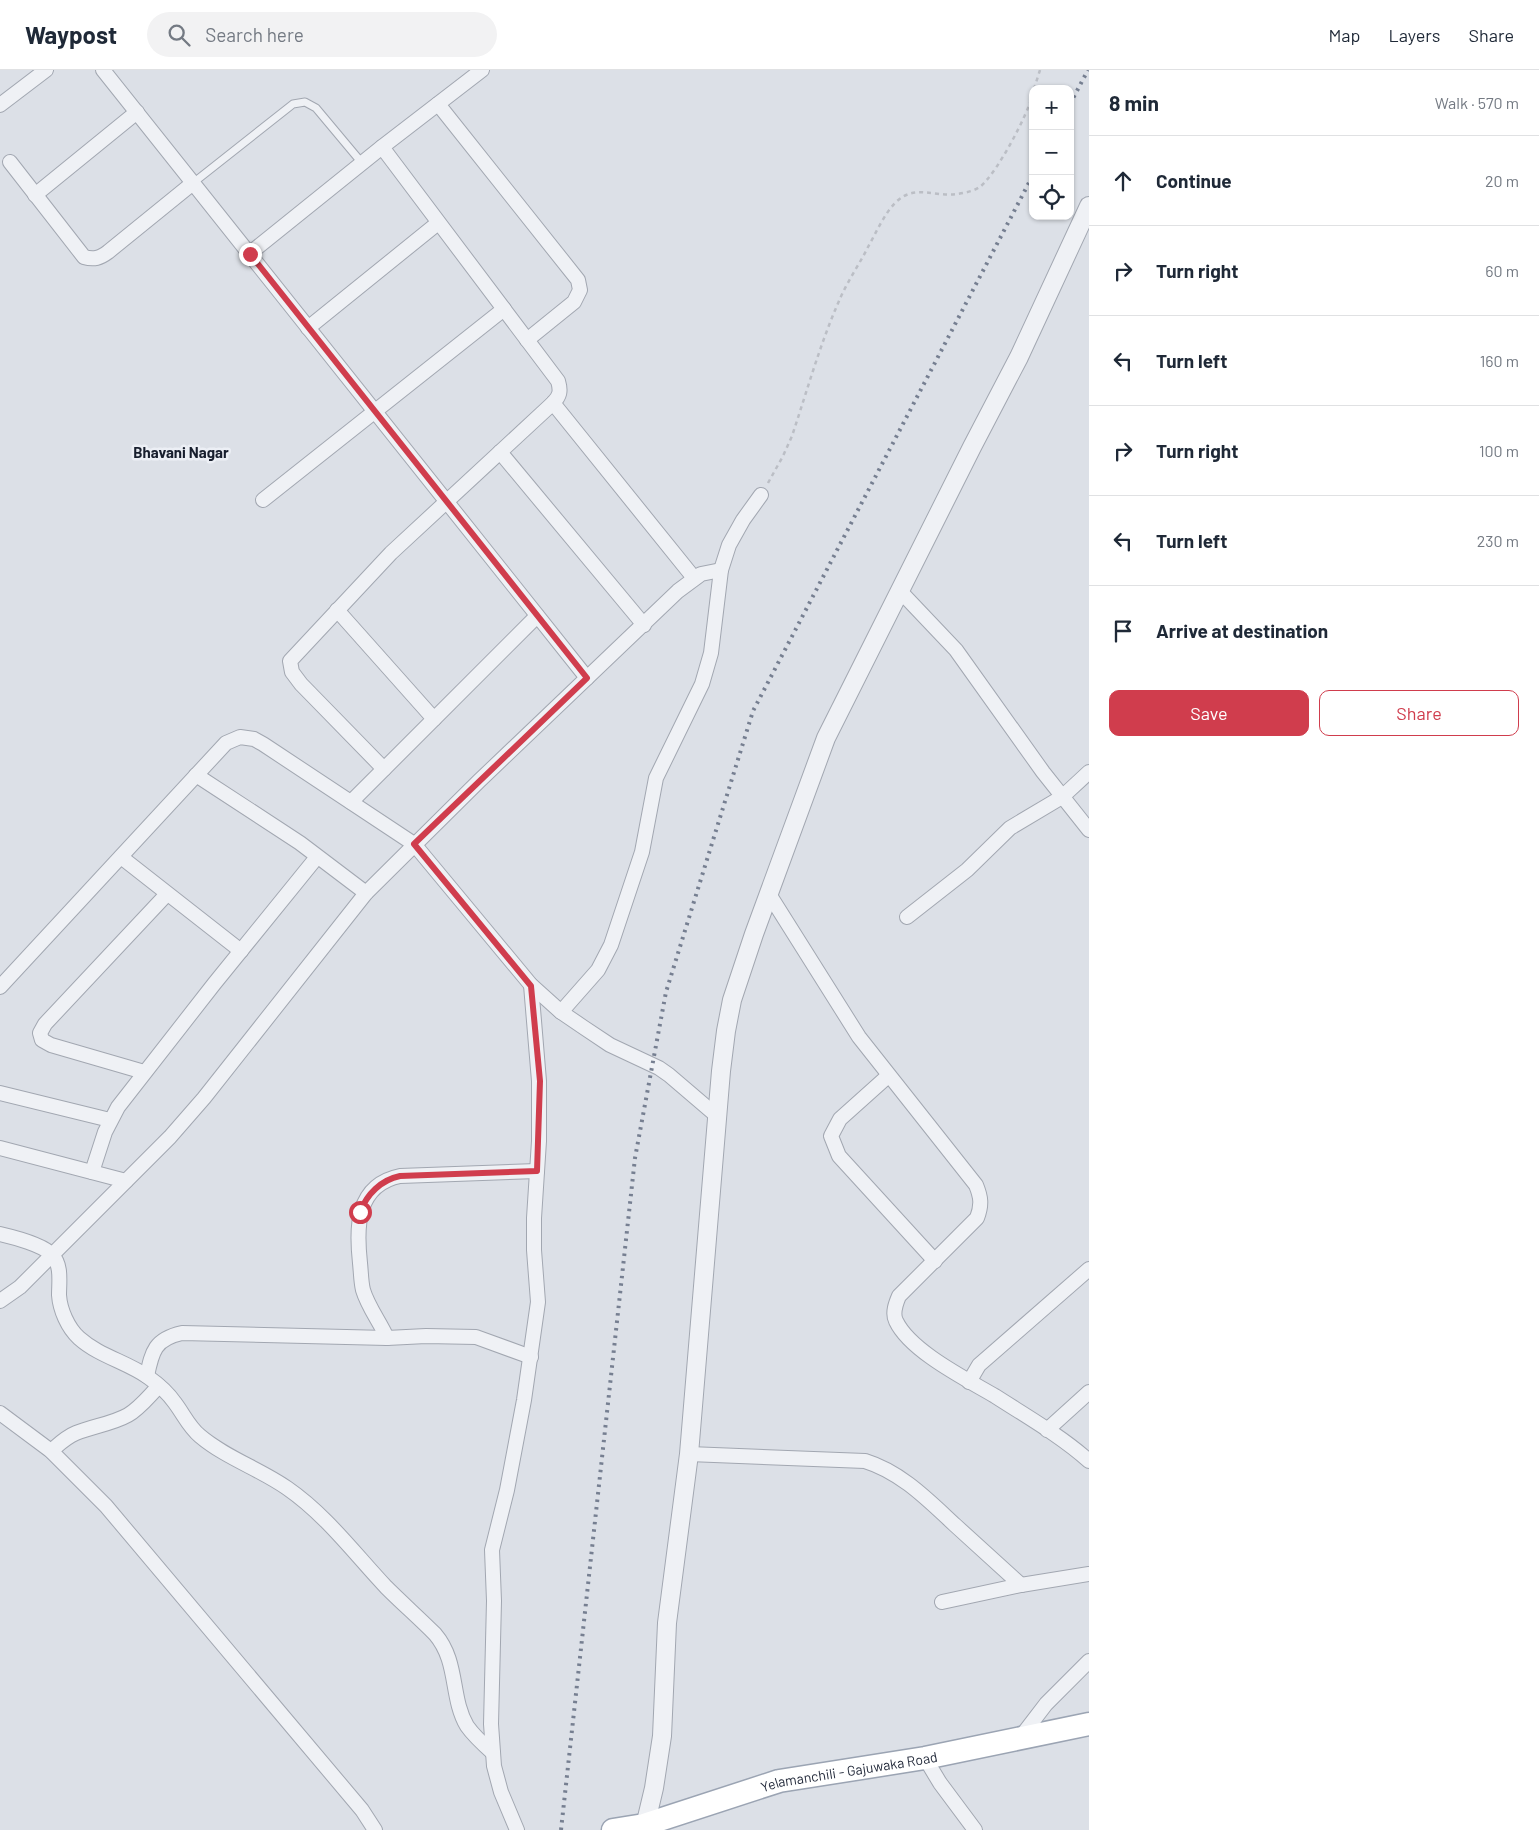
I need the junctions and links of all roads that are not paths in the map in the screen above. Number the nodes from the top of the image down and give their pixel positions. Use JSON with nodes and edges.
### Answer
{"nodes":[{"id":1,"x":46,"y":70,"type":"edge"},
{"id":2,"x":103,"y":70,"type":"edge"},
{"id":3,"x":482,"y":70,"type":"edge"},
{"id":4,"x":438,"y":104,"type":"junction"},
{"id":5,"x":0,"y":105,"type":"edge"},
{"id":6,"x":137,"y":112,"type":"junction"},
{"id":7,"x":382,"y":147,"type":"junction"},
{"id":8,"x":10,"y":162,"type":"dead end"},
{"id":9,"x":362,"y":163,"type":"junction"},
{"id":10,"x":193,"y":183,"type":"junction"},
{"id":11,"x":35,"y":195,"type":"junction"},
{"id":12,"x":1089,"y":206,"type":"edge"},
{"id":13,"x":438,"y":223,"type":"junction"},
{"id":14,"x":250,"y":254,"type":"junction"},
{"id":15,"x":504,"y":309,"type":"junction"},
{"id":16,"x":308,"y":328,"type":"junction"},
{"id":17,"x":527,"y":340,"type":"junction"},
{"id":18,"x":553,"y":403,"type":"junction"},
{"id":19,"x":374,"y":411,"type":"junction"},
{"id":20,"x":500,"y":452,"type":"junction"},
{"id":21,"x":761,"y":495,"type":"road end"},
{"id":22,"x":263,"y":500,"type":"dead end"},
{"id":23,"x":446,"y":502,"type":"junction"},
{"id":24,"x":721,"y":570,"type":"junction"},
{"id":25,"x":694,"y":578,"type":"junction"},
{"id":26,"x":900,"y":590,"type":"junction"},
{"id":27,"x":337,"y":610,"type":"junction"},
{"id":28,"x":537,"y":616,"type":"junction"},
{"id":29,"x":644,"y":624,"type":"junction"},
{"id":30,"x":587,"y":678,"type":"junction"},
{"id":31,"x":434,"y":718,"type":"junction"},
{"id":32,"x":384,"y":770,"type":"junction"},
{"id":33,"x":1089,"y":772,"type":"edge"},
{"id":34,"x":196,"y":775,"type":"junction"},
{"id":35,"x":1062,"y":797,"type":"junction"},
{"id":36,"x":351,"y":802,"type":"junction"},
{"id":37,"x":1089,"y":830,"type":"edge"},
{"id":38,"x":414,"y":844,"type":"junction"},
{"id":39,"x":317,"y":857,"type":"junction"},
{"id":40,"x":121,"y":858,"type":"junction"},
{"id":41,"x":366,"y":893,"type":"junction"},
{"id":42,"x":167,"y":894,"type":"junction"},
{"id":43,"x":769,"y":894,"type":"junction"},
{"id":44,"x":907,"y":917,"type":"dead end"},
{"id":45,"x":240,"y":951,"type":"junction"},
{"id":46,"x":531,"y":986,"type":"junction"},
{"id":47,"x":0,"y":987,"type":"edge"},
{"id":48,"x":561,"y":1012,"type":"junction"},
{"id":49,"x":144,"y":1072,"type":"junction"},
{"id":50,"x":888,"y":1076,"type":"junction"},
{"id":51,"x":0,"y":1093,"type":"edge"},
{"id":52,"x":717,"y":1116,"type":"junction"},
{"id":53,"x":110,"y":1120,"type":"junction"},
{"id":54,"x":0,"y":1148,"type":"edge"},
{"id":55,"x":537,"y":1171,"type":"junction"},
{"id":56,"x":92,"y":1172,"type":"junction"},
{"id":57,"x":126,"y":1181,"type":"junction"},
{"id":58,"x":0,"y":1234,"type":"edge"},
{"id":59,"x":52,"y":1255,"type":"junction"},
{"id":60,"x":935,"y":1261,"type":"junction"},
{"id":61,"x":1089,"y":1269,"type":"edge"},
{"id":62,"x":3,"y":1296,"type":"edge"},
{"id":63,"x":387,"y":1338,"type":"junction"},
{"id":64,"x":531,"y":1357,"type":"junction"},
{"id":65,"x":147,"y":1376,"type":"junction"},
{"id":66,"x":969,"y":1382,"type":"junction"},
{"id":67,"x":159,"y":1386,"type":"junction"},
{"id":68,"x":1089,"y":1392,"type":"edge"},
{"id":69,"x":0,"y":1413,"type":"edge"},
{"id":70,"x":1047,"y":1430,"type":"junction"},
{"id":71,"x":51,"y":1451,"type":"junction"},
{"id":72,"x":689,"y":1454,"type":"junction"},
{"id":73,"x":1089,"y":1461,"type":"edge"},
{"id":74,"x":1089,"y":1574,"type":"edge"},
{"id":75,"x":1021,"y":1585,"type":"junction"},
{"id":76,"x":942,"y":1602,"type":"dead end"},
{"id":77,"x":1089,"y":1661,"type":"edge"},
{"id":78,"x":1089,"y":1724,"type":"edge"},
{"id":79,"x":1019,"y":1739,"type":"junction"},
{"id":80,"x":493,"y":1753,"type":"junction"},
{"id":81,"x":926,"y":1758,"type":"junction"},
{"id":82,"x":644,"y":1827,"type":"edge"},
{"id":83,"x":375,"y":1830,"type":"edge"},
{"id":84,"x":517,"y":1830,"type":"edge"},
{"id":85,"x":613,"y":1830,"type":"edge"},
{"id":86,"x":975,"y":1830,"type":"edge"}],
"edges":[{"from":1,"to":5,"type":"street"},
{"from":2,"to":6,"type":"street"},
{"from":3,"to":4,"type":"street"},
{"from":4,"to":7,"type":"street"},
{"from":4,"to":17,"type":"street"},
{"from":6,"to":10,"type":"street"},
{"from":6,"to":11,"type":"street"},
{"from":7,"to":9,"type":"street"},
{"from":7,"to":13,"type":"street"},
{"from":8,"to":11,"type":"street"},
{"from":9,"to":10,"type":"lane"},
{"from":9,"to":14,"type":"street"},
{"from":10,"to":11,"type":"street"},
{"from":10,"to":14,"type":"street"},
{"from":12,"to":26,"type":"street"},
{"from":13,"to":15,"type":"street"},
{"from":13,"to":16,"type":"street"},
{"from":14,"to":16,"type":"street"},
{"from":15,"to":17,"type":"street"},
{"from":15,"to":19,"type":"street"},
{"from":16,"to":19,"type":"street"},
{"from":17,"to":18,"type":"street"},
{"from":18,"to":20,"type":"street"},
{"from":18,"to":25,"type":"street"},
{"from":19,"to":22,"type":"street"},
{"from":19,"to":23,"type":"street"},
{"from":20,"to":23,"type":"street"},
{"from":20,"to":29,"type":"street"},
{"from":21,"to":24,"type":"street"},
{"from":23,"to":27,"type":"street"},
{"from":23,"to":28,"type":"street"},
{"from":24,"to":25,"type":"street"},
{"from":24,"to":48,"type":"street"},
{"from":25,"to":29,"type":"street"},
{"from":26,"to":35,"type":"street"},
{"from":26,"to":43,"type":"street"},
{"from":27,"to":31,"type":"street"},
{"from":27,"to":32,"type":"street"},
{"from":28,"to":30,"type":"street"},
{"from":28,"to":31,"type":"street"},
{"from":29,"to":30,"type":"street"},
{"from":30,"to":38,"type":"street"},
{"from":31,"to":32,"type":"street"},
{"from":32,"to":36,"type":"street"},
{"from":33,"to":35,"type":"street"},
{"from":34,"to":36,"type":"street"},
{"from":34,"to":39,"type":"street"},
{"from":34,"to":40,"type":"street"},
{"from":35,"to":37,"type":"street"},
{"from":35,"to":44,"type":"street"},
{"from":36,"to":38,"type":"street"},
{"from":38,"to":41,"type":"street"},
{"from":38,"to":46,"type":"street"},
{"from":39,"to":41,"type":"street"},
{"from":39,"to":45,"type":"street"},
{"from":40,"to":42,"type":"street"},
{"from":40,"to":47,"type":"street"},
{"from":41,"to":57,"type":"street"},
{"from":42,"to":45,"type":"street"},
{"from":42,"to":49,"type":"street"},
{"from":43,"to":50,"type":"street"},
{"from":43,"to":52,"type":"street"},
{"from":45,"to":49,"type":"street"},
{"from":46,"to":48,"type":"street"},
{"from":46,"to":55,"type":"street"},
{"from":48,"to":52,"type":"street"},
{"from":49,"to":53,"type":"street"},
{"from":50,"to":60,"type":"street"},
{"from":50,"to":60,"type":"street"},
{"from":51,"to":53,"type":"street"},
{"from":52,"to":72,"type":"street"},
{"from":53,"to":56,"type":"street"},
{"from":54,"to":56,"type":"street"},
{"from":55,"to":63,"type":"street"},
{"from":55,"to":64,"type":"street"},
{"from":56,"to":57,"type":"street"},
{"from":57,"to":59,"type":"street"},
{"from":58,"to":59,"type":"street"},
{"from":59,"to":62,"type":"street"},
{"from":59,"to":65,"type":"street"},
{"from":60,"to":66,"type":"street"},
{"from":61,"to":66,"type":"street"},
{"from":63,"to":64,"type":"street"},
{"from":63,"to":65,"type":"street"},
{"from":64,"to":80,"type":"street"},
{"from":65,"to":67,"type":"street"},
{"from":66,"to":70,"type":"street"},
{"from":67,"to":71,"type":"street"},
{"from":67,"to":80,"type":"street"},
{"from":68,"to":70,"type":"street"},
{"from":69,"to":71,"type":"street"},
{"from":70,"to":73,"type":"street"},
{"from":71,"to":83,"type":"street"},
{"from":72,"to":75,"type":"street"},
{"from":72,"to":82,"type":"street"},
{"from":74,"to":75,"type":"street"},
{"from":75,"to":76,"type":"street"},
{"from":77,"to":79,"type":"street"},
{"from":78,"to":79,"type":"main road","name":"Yelamanchili - Gajuwaka Road"},
{"from":79,"to":81,"type":"main road","name":"Yelamanchili - Gajuwaka Road"},
{"from":80,"to":84,"type":"street"},
{"from":81,"to":82,"type":"main road","name":"Yelamanchili - Gajuwaka Road"},
{"from":81,"to":86,"type":"street"},
{"from":82,"to":85,"type":"main road","name":"Yelamanchili - Gajuwaka Road"}]}
